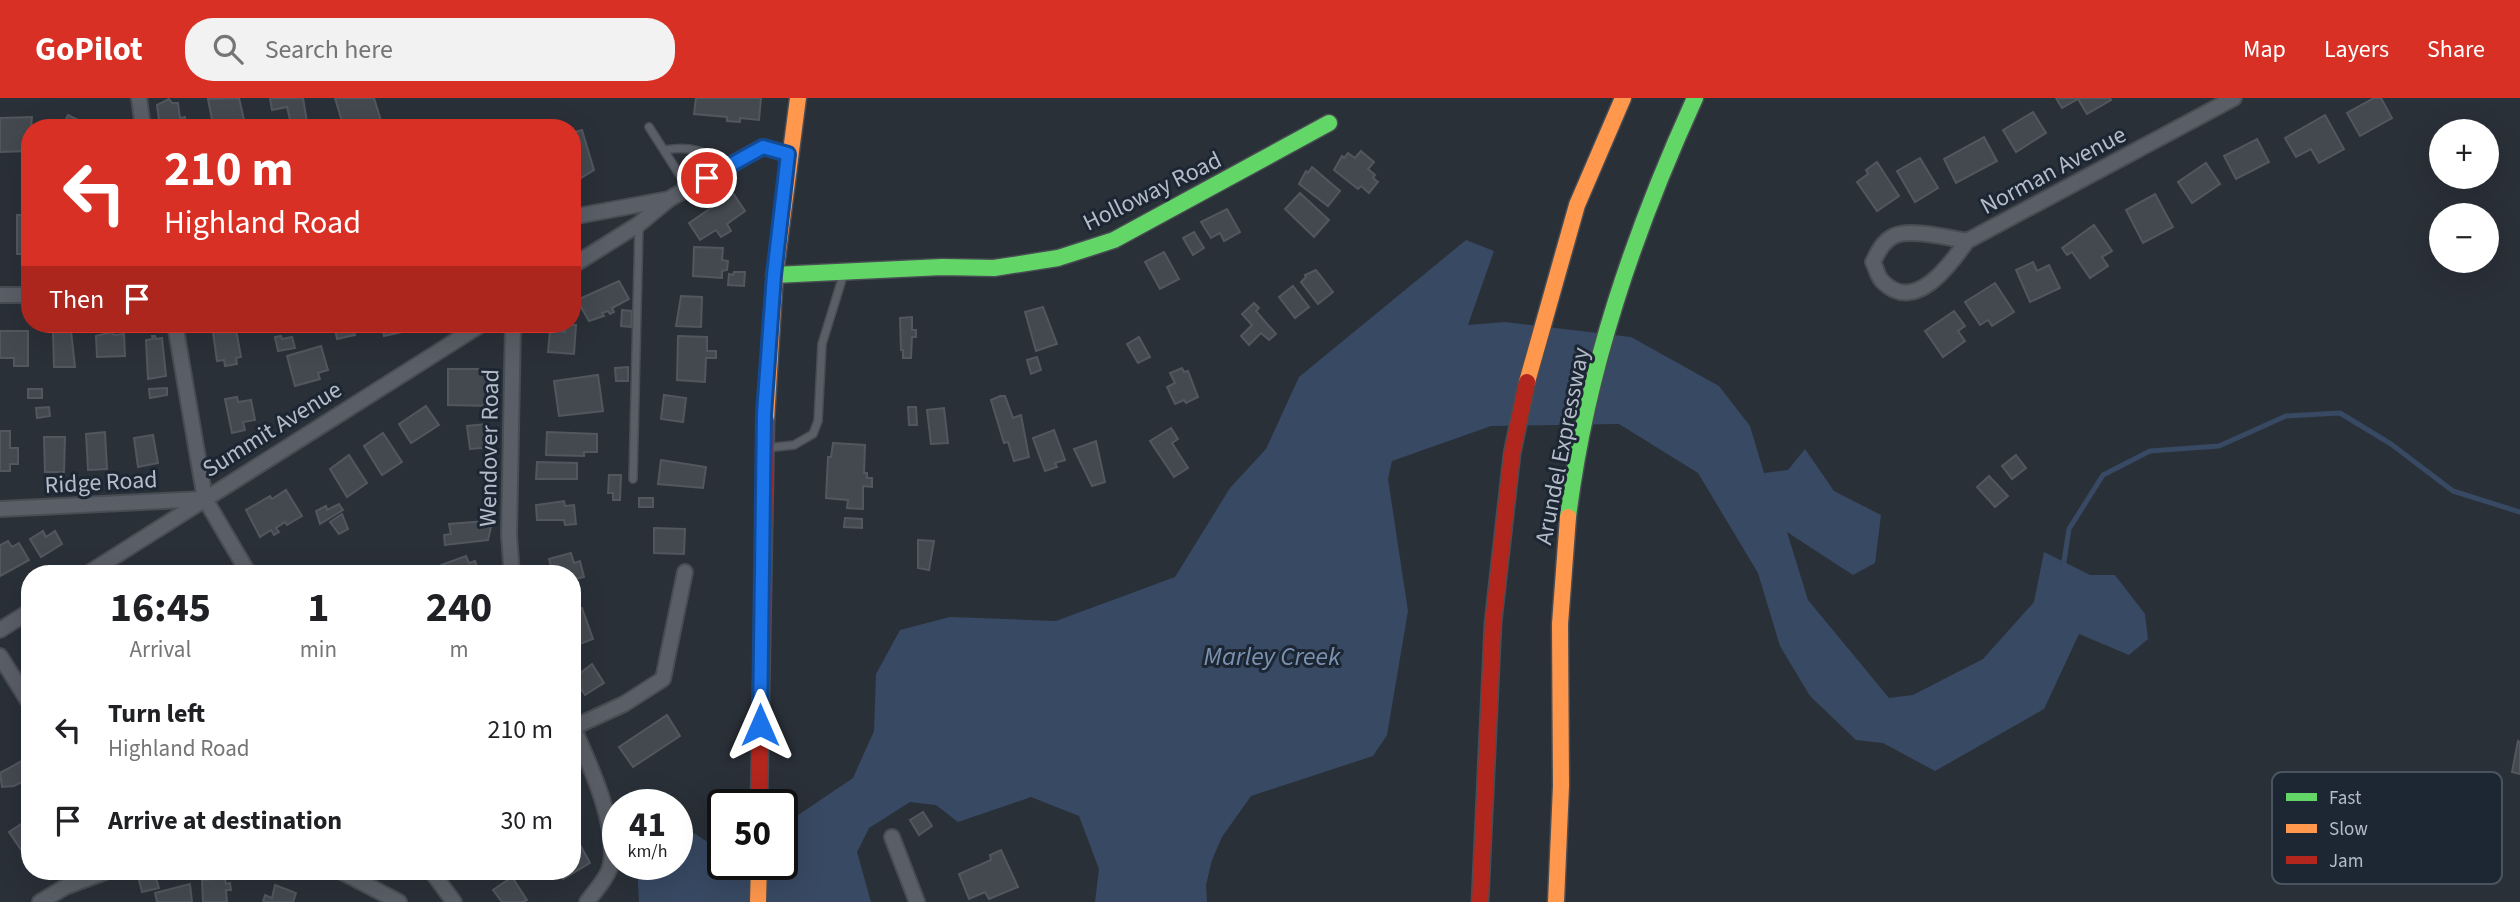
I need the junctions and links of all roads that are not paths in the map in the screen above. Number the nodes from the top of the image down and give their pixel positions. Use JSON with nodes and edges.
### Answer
{"nodes":[{"id":1,"x":139,"y":98,"type":"edge"},
{"id":2,"x":798,"y":98,"type":"edge"},
{"id":3,"x":1623,"y":98,"type":"edge"},
{"id":4,"x":1695,"y":98,"type":"edge"},
{"id":5,"x":2234,"y":98,"type":"edge"},
{"id":6,"x":142,"y":119,"type":"edge"},
{"id":7,"x":1329,"y":123,"type":"dead end"},
{"id":8,"x":649,"y":127,"type":"dead end"},
{"id":9,"x":664,"y":150,"type":"junction"},
{"id":10,"x":788,"y":154,"type":"junction"},
{"id":11,"x":725,"y":168,"type":"junction"},
{"id":12,"x":689,"y":188,"type":"junction"},
{"id":13,"x":669,"y":199,"type":"junction"},
{"id":14,"x":581,"y":215,"type":"edge"},
{"id":15,"x":639,"y":224,"type":"junction"},
{"id":16,"x":1966,"y":241,"type":"junction"},
{"id":17,"x":581,"y":260,"type":"edge"},
{"id":18,"x":845,"y":272,"type":"junction"},
{"id":19,"x":774,"y":275,"type":"junction"},
{"id":20,"x":0,"y":295,"type":"edge"},
{"id":21,"x":21,"y":295,"type":"edge"},
{"id":22,"x":177,"y":333,"type":"edge"},
{"id":23,"x":468,"y":333,"type":"edge"},
{"id":24,"x":513,"y":333,"type":"edge"},
{"id":25,"x":764,"y":448,"type":"junction"},
{"id":26,"x":633,"y":479,"type":"dead end"},
{"id":27,"x":205,"y":499,"type":"junction"},
{"id":28,"x":0,"y":509,"type":"edge"},
{"id":29,"x":101,"y":565,"type":"edge"},
{"id":30,"x":244,"y":565,"type":"edge"},
{"id":31,"x":511,"y":565,"type":"edge"},
{"id":32,"x":685,"y":572,"type":"dead end"},
{"id":33,"x":21,"y":617,"type":"edge"},
{"id":34,"x":0,"y":630,"type":"edge"},
{"id":35,"x":0,"y":656,"type":"edge"},
{"id":36,"x":21,"y":690,"type":"edge"},
{"id":37,"x":581,"y":723,"type":"edge"},
{"id":38,"x":581,"y":747,"type":"edge"},
{"id":39,"x":759,"y":789,"type":"edge"},
{"id":40,"x":892,"y":836,"type":"dead end"},
{"id":41,"x":84,"y":880,"type":"edge"},
{"id":42,"x":357,"y":880,"type":"edge"},
{"id":43,"x":438,"y":880,"type":"edge"},
{"id":44,"x":759,"y":880,"type":"edge"},
{"id":45,"x":40,"y":902,"type":"edge"},
{"id":46,"x":399,"y":902,"type":"edge"},
{"id":47,"x":454,"y":902,"type":"edge"},
{"id":48,"x":587,"y":902,"type":"edge"},
{"id":49,"x":758,"y":902,"type":"edge"},
{"id":50,"x":917,"y":902,"type":"edge"},
{"id":51,"x":1480,"y":902,"type":"edge"},
{"id":52,"x":1556,"y":902,"type":"edge"}],
"edges":[{"from":1,"to":6,"type":"street"},
{"from":2,"to":10,"type":"main road"},
{"from":3,"to":51,"type":"main road","name":"Arundel Expressway"},
{"from":4,"to":52,"type":"main road","name":"Arundel Expressway"},
{"from":5,"to":16,"type":"street","name":"Norman Avenue"},
{"from":7,"to":18,"type":"main road","name":"Holloway Road"},
{"from":8,"to":9,"type":"lane"},
{"from":9,"to":11,"type":"lane"},
{"from":9,"to":12,"type":"lane"},
{"from":10,"to":11,"type":"street"},
{"from":10,"to":19,"type":"main road"},
{"from":11,"to":12,"type":"street"},
{"from":12,"to":13,"type":"street"},
{"from":13,"to":14,"type":"street"},
{"from":13,"to":15,"type":"street"},
{"from":15,"to":17,"type":"street"},
{"from":15,"to":26,"type":"lane"},
{"from":16,"to":16,"type":"street","name":"Norman Avenue"},
{"from":18,"to":19,"type":"main road","name":"Holloway Road"},
{"from":18,"to":25,"type":"lane"},
{"from":19,"to":25,"type":"main road"},
{"from":20,"to":21,"type":"street"},
{"from":22,"to":27,"type":"street"},
{"from":23,"to":27,"type":"street","name":"Summit Avenue"},
{"from":24,"to":31,"type":"street","name":"Wendover Road"},
{"from":25,"to":39,"type":"main road"},
{"from":27,"to":28,"type":"street","name":"Ridge Road"},
{"from":27,"to":29,"type":"street","name":"Summit Avenue"},
{"from":27,"to":30,"type":"street"},
{"from":32,"to":37,"type":"street"},
{"from":33,"to":34,"type":"street"},
{"from":35,"to":36,"type":"street"},
{"from":38,"to":48,"type":"street"},
{"from":40,"to":50,"type":"street"},
{"from":41,"to":45,"type":"street"},
{"from":42,"to":46,"type":"street"},
{"from":43,"to":47,"type":"street"},
{"from":44,"to":49,"type":"main road"}]}
